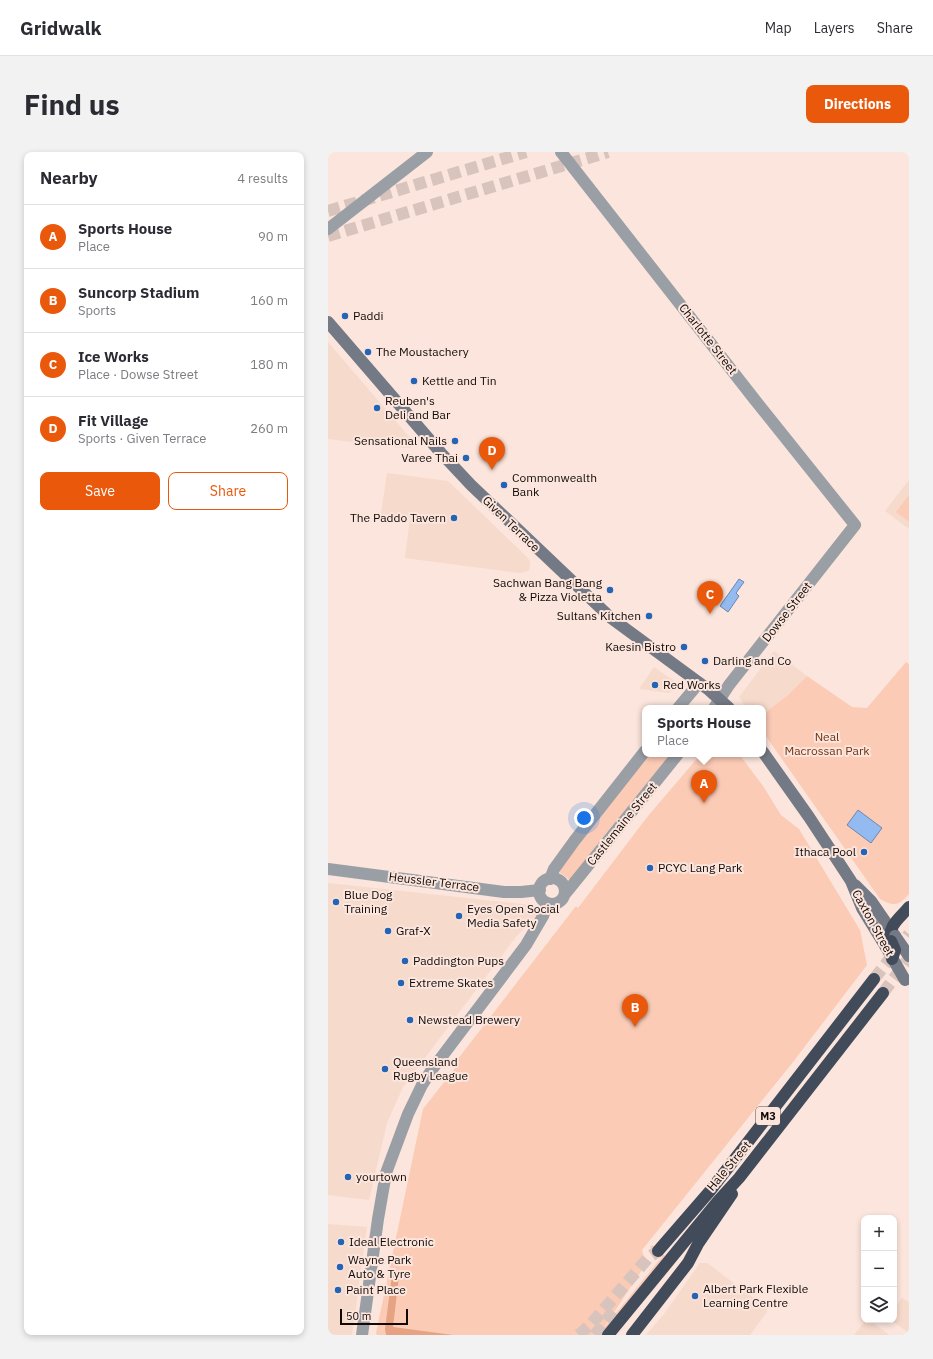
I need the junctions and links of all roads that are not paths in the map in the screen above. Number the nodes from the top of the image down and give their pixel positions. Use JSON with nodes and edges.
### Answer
{"nodes":[{"id":1,"x":427,"y":152,"type":"edge"},
{"id":2,"x":562,"y":152,"type":"edge"},
{"id":3,"x":328,"y":229,"type":"edge"},
{"id":4,"x":328,"y":322,"type":"edge"},
{"id":5,"x":855,"y":525,"type":"joint"},
{"id":6,"x":698,"y":682,"type":"junction"},
{"id":7,"x":717,"y":704,"type":"edge"},
{"id":8,"x":680,"y":705,"type":"edge"},
{"id":9,"x":642,"y":755,"type":"edge"},
{"id":10,"x":766,"y":756,"type":"edge"},
{"id":11,"x":674,"y":757,"type":"edge"},
{"id":12,"x":328,"y":869,"type":"edge"},
{"id":13,"x":550,"y":879,"type":"junction"},
{"id":14,"x":851,"y":881,"type":"junction"},
{"id":15,"x":540,"y":890,"type":"junction"},
{"id":16,"x":565,"y":894,"type":"junction"},
{"id":17,"x":548,"y":903,"type":"junction"},
{"id":18,"x":909,"y":908,"type":"edge"},
{"id":19,"x":890,"y":938,"type":"junction"},
{"id":20,"x":909,"y":956,"type":"edge"},
{"id":21,"x":892,"y":958,"type":"joint"},
{"id":22,"x":874,"y":979,"type":"tunnel mouth"},
{"id":23,"x":908,"y":981,"type":"edge"},
{"id":24,"x":883,"y":993,"type":"tunnel mouth"},
{"id":25,"x":739,"y":1178,"type":"junction"},
{"id":26,"x":658,"y":1251,"type":"tunnel mouth"},
{"id":27,"x":700,"y":1251,"type":"dead end"},
{"id":28,"x":688,"y":1263,"type":"junction"},
{"id":29,"x":362,"y":1335,"type":"edge"},
{"id":30,"x":608,"y":1335,"type":"edge"},
{"id":31,"x":632,"y":1335,"type":"edge"}],
"edges":[{"from":1,"to":3,"type":"street"},
{"from":2,"to":5,"type":"street","name":"Charlotte Street"},
{"from":4,"to":6,"type":"main road","name":"Given Terrace"},
{"from":5,"to":7,"type":"street","name":"Dowse Street"},
{"from":6,"to":7,"type":"main road","name":"Given Terrace"},
{"from":6,"to":8,"type":"street"},
{"from":9,"to":13,"type":"street"},
{"from":10,"to":14,"type":"main road","name":"Caxton Street"},
{"from":11,"to":16,"type":"street","name":"Castlemaine Street"},
{"from":12,"to":15,"type":"street","name":"Heussler Terrace"},
{"from":13,"to":15,"type":"street"},
{"from":13,"to":16,"type":"street"},
{"from":14,"to":19,"type":"main road","name":"Caxton Street"},
{"from":14,"to":19,"type":"main road","name":"Caxton Street"},
{"from":15,"to":17,"type":"street"},
{"from":16,"to":17,"type":"street"},
{"from":17,"to":29,"type":"street"},
{"from":18,"to":19,"type":"highway"},
{"from":19,"to":20,"type":"main road","name":"Caxton Street","bridge":true},
{"from":19,"to":21,"type":"highway","bridge":true},
{"from":21,"to":23,"type":"main road","name":"Caxton Street","bridge":true},
{"from":22,"to":26,"type":"highway","name":"Hale Street","number":"M3"},
{"from":24,"to":25,"type":"highway","name":"Hale Street","number":"M3"},
{"from":25,"to":28,"type":"highway"},
{"from":25,"to":30,"type":"highway","name":"Hale Street","number":"M3"},
{"from":27,"to":28,"type":"highway"},
{"from":28,"to":31,"type":"highway"}]}
